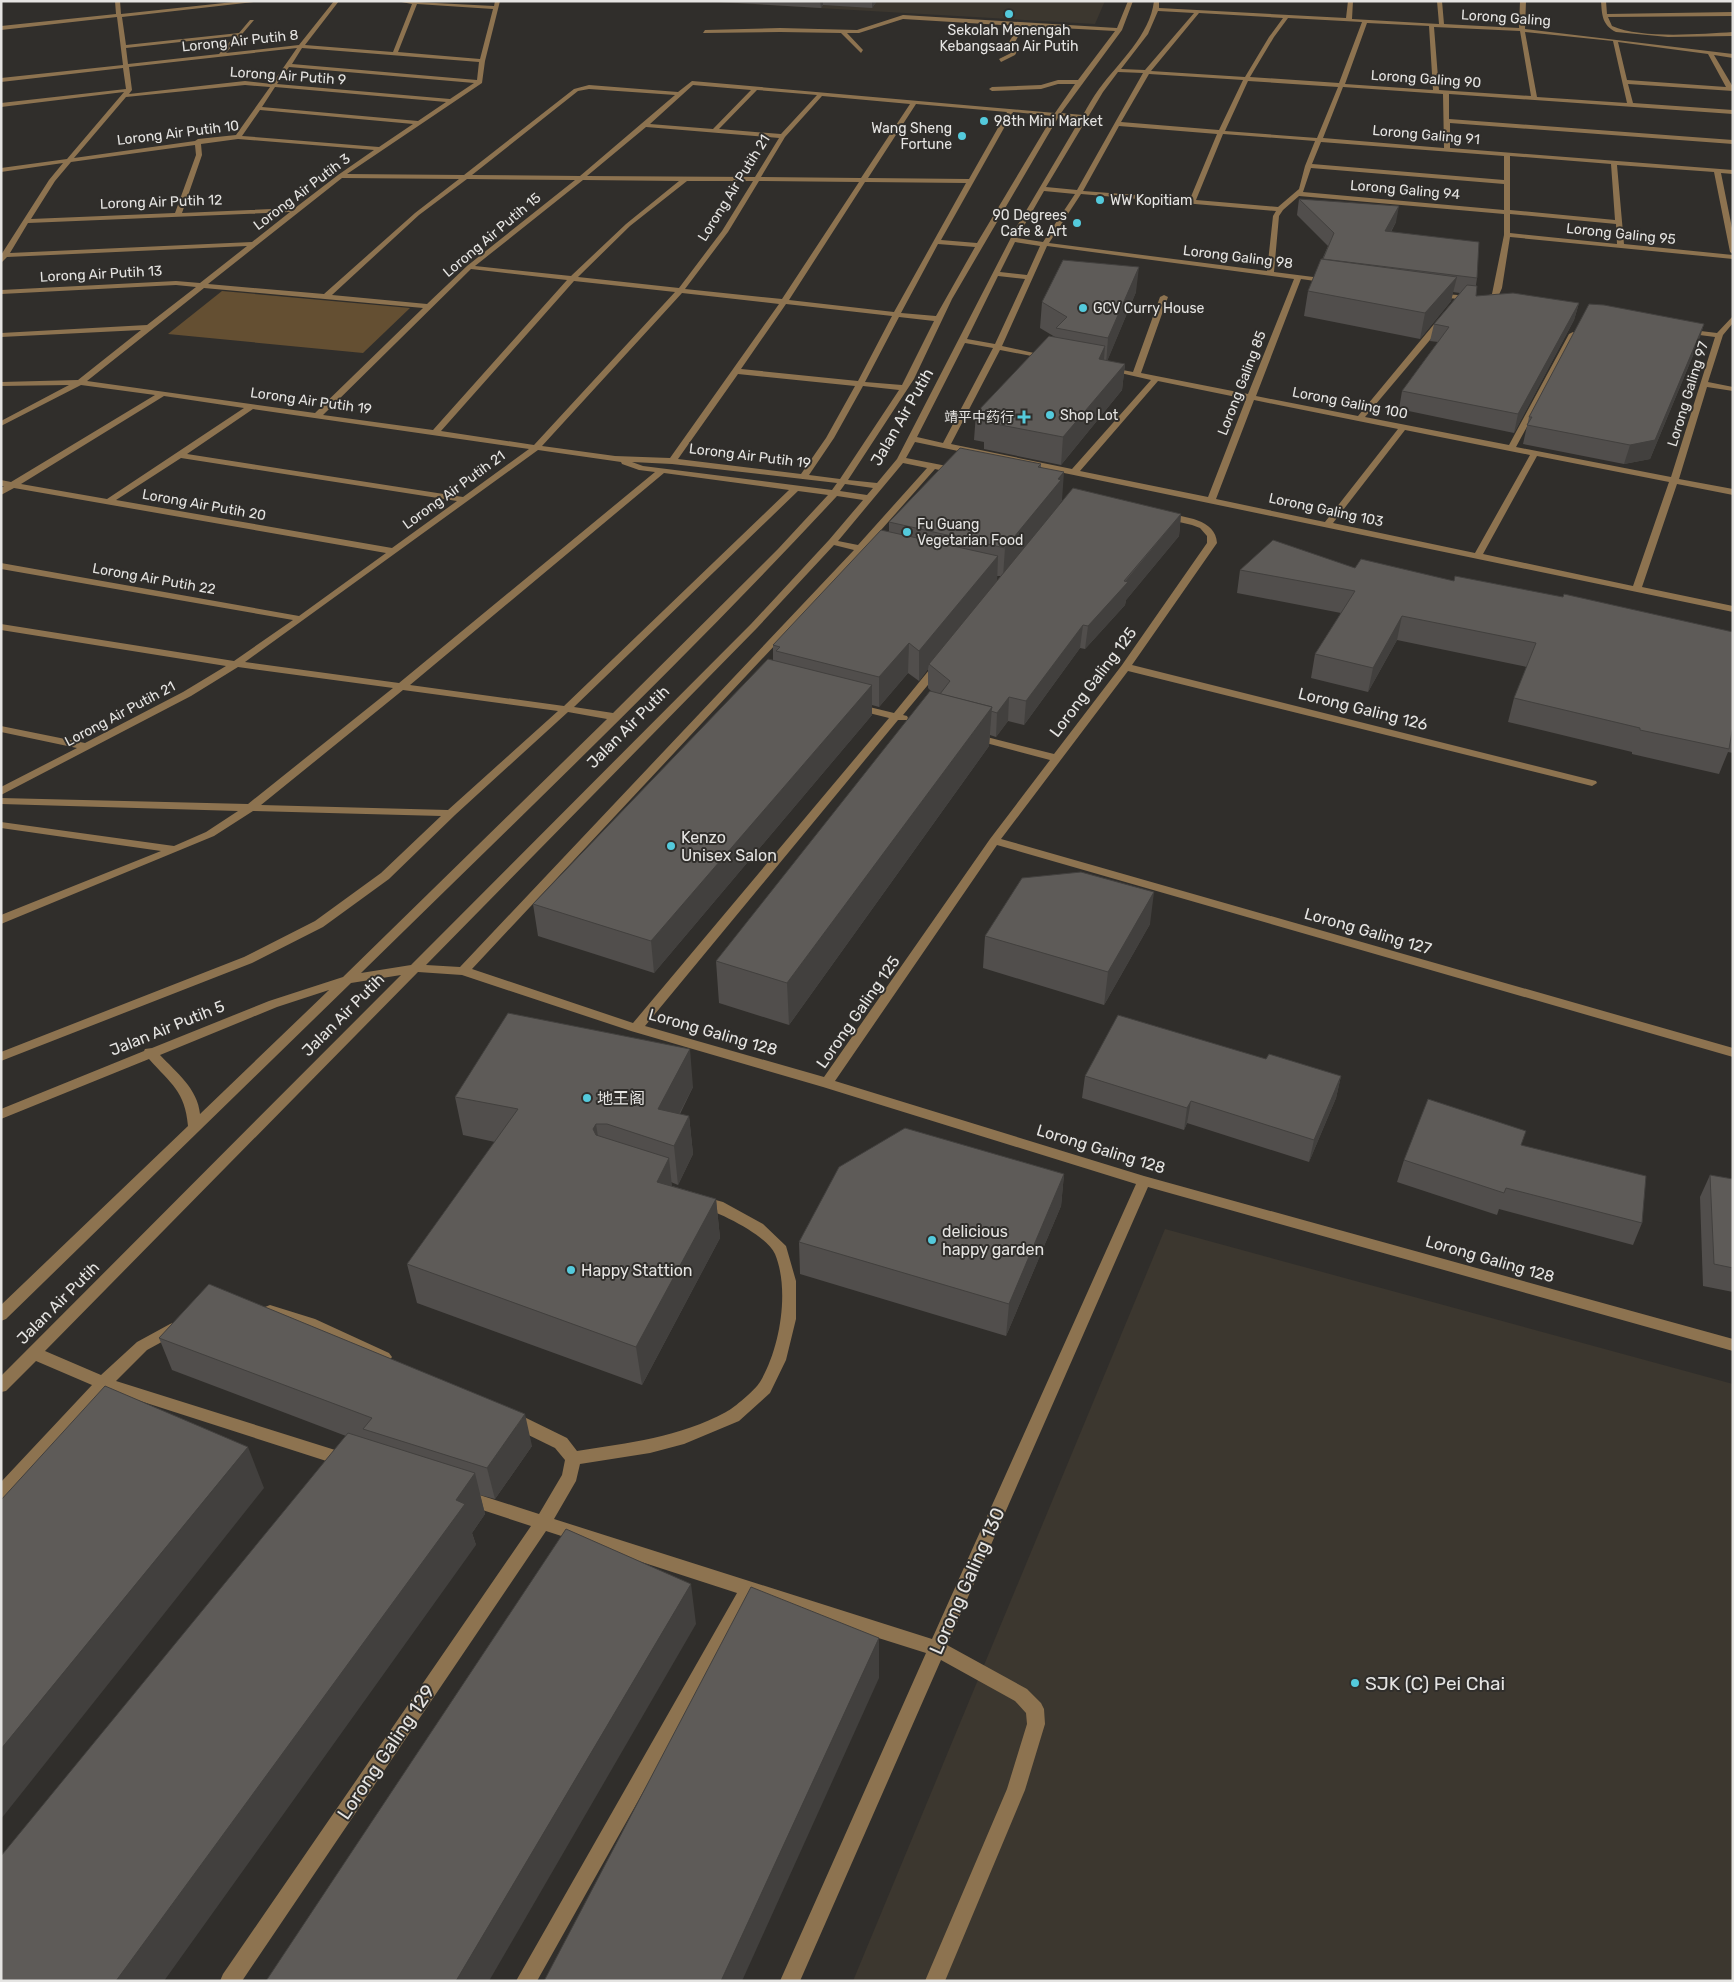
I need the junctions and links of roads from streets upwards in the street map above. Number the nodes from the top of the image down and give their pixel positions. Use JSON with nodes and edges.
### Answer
{"nodes":[{"id":1,"x":116,"y":1,"type":"edge"},
{"id":2,"x":260,"y":1,"type":"edge"},
{"id":3,"x":337,"y":1,"type":"edge"},
{"id":4,"x":398,"y":1,"type":"edge"},
{"id":5,"x":498,"y":1,"type":"edge"},
{"id":6,"x":1131,"y":1,"type":"edge"},
{"id":7,"x":1158,"y":1,"type":"edge"},
{"id":8,"x":1176,"y":1,"type":"edge"},
{"id":9,"x":1351,"y":1,"type":"edge"},
{"id":10,"x":1440,"y":1,"type":"edge"},
{"id":11,"x":1523,"y":1,"type":"edge"},
{"id":12,"x":1603,"y":1,"type":"edge"},
{"id":13,"x":416,"y":2,"type":"edge"},
{"id":14,"x":205,"y":4,"type":"edge"},
{"id":15,"x":1270,"y":5,"type":"dead end"},
{"id":16,"x":495,"y":8,"type":"junction"},
{"id":17,"x":1156,"y":9,"type":"junction"},
{"id":18,"x":1174,"y":10,"type":"junction"},
{"id":19,"x":1198,"y":11,"type":"junction"},
{"id":20,"x":1733,"y":14,"type":"edge"},
{"id":21,"x":1270,"y":15,"type":"junction"},
{"id":22,"x":119,"y":16,"type":"junction"},
{"id":23,"x":1287,"y":16,"type":"junction"},
{"id":24,"x":1604,"y":16,"type":"junction"},
{"id":25,"x":1349,"y":19,"type":"junction"},
{"id":26,"x":1365,"y":20,"type":"junction"},
{"id":27,"x":252,"y":21,"type":"dead end"},
{"id":28,"x":1023,"y":24,"type":"junction"},
{"id":29,"x":1432,"y":24,"type":"junction"},
{"id":30,"x":1442,"y":25,"type":"junction"},
{"id":31,"x":1,"y":28,"type":"edge"},
{"id":32,"x":1119,"y":30,"type":"junction"},
{"id":33,"x":1522,"y":30,"type":"junction"},
{"id":34,"x":705,"y":32,"type":"dead end"},
{"id":35,"x":844,"y":33,"type":"junction"},
{"id":36,"x":240,"y":34,"type":"junction"},
{"id":37,"x":1733,"y":34,"type":"edge"},
{"id":38,"x":1615,"y":40,"type":"junction"},
{"id":39,"x":301,"y":46,"type":"junction"},
{"id":40,"x":123,"y":47,"type":"junction"},
{"id":41,"x":861,"y":51,"type":"dead end"},
{"id":42,"x":1710,"y":53,"type":"junction"},
{"id":43,"x":395,"y":54,"type":"junction"},
{"id":44,"x":221,"y":55,"type":"junction"},
{"id":45,"x":1733,"y":56,"type":"edge"},
{"id":46,"x":1001,"y":60,"type":"dead end"},
{"id":47,"x":482,"y":61,"type":"junction"},
{"id":48,"x":288,"y":65,"type":"junction"},
{"id":49,"x":126,"y":66,"type":"junction"},
{"id":50,"x":1118,"y":70,"type":"junction"},
{"id":51,"x":1147,"y":72,"type":"junction"},
{"id":52,"x":1246,"y":79,"type":"junction"},
{"id":53,"x":1,"y":80,"type":"edge"},
{"id":54,"x":480,"y":82,"type":"junction"},
{"id":55,"x":1080,"y":82,"type":"junction"},
{"id":56,"x":1625,"y":82,"type":"junction"},
{"id":57,"x":273,"y":86,"type":"junction"},
{"id":58,"x":1341,"y":86,"type":"junction"},
{"id":59,"x":756,"y":88,"type":"junction"},
{"id":60,"x":1732,"y":89,"type":"edge"},
{"id":61,"x":129,"y":90,"type":"junction"},
{"id":62,"x":992,"y":90,"type":"dead end"},
{"id":63,"x":1436,"y":92,"type":"junction"},
{"id":64,"x":1446,"y":93,"type":"junction"},
{"id":65,"x":680,"y":94,"type":"junction"},
{"id":66,"x":821,"y":94,"type":"junction"},
{"id":67,"x":123,"y":96,"type":"junction"},
{"id":68,"x":1534,"y":98,"type":"junction"},
{"id":69,"x":451,"y":101,"type":"junction"},
{"id":70,"x":914,"y":102,"type":"junction"},
{"id":71,"x":1,"y":105,"type":"edge"},
{"id":72,"x":1630,"y":105,"type":"junction"},
{"id":73,"x":258,"y":108,"type":"junction"},
{"id":74,"x":1011,"y":110,"type":"junction"},
{"id":75,"x":1733,"y":112,"type":"edge"},
{"id":76,"x":1058,"y":114,"type":"junction"},
{"id":77,"x":1085,"y":117,"type":"junction"},
{"id":78,"x":1448,"y":121,"type":"junction"},
{"id":79,"x":419,"y":123,"type":"junction"},
{"id":80,"x":1118,"y":124,"type":"junction"},
{"id":81,"x":645,"y":125,"type":"junction"},
{"id":82,"x":714,"y":131,"type":"junction"},
{"id":83,"x":1220,"y":132,"type":"junction"},
{"id":84,"x":783,"y":136,"type":"junction"},
{"id":85,"x":238,"y":137,"type":"junction"},
{"id":86,"x":1319,"y":139,"type":"junction"},
{"id":87,"x":198,"y":141,"type":"junction"},
{"id":88,"x":1733,"y":142,"type":"edge"},
{"id":89,"x":380,"y":149,"type":"junction"},
{"id":90,"x":1448,"y":150,"type":"junction"},
{"id":91,"x":1507,"y":154,"type":"junction"},
{"id":92,"x":69,"y":160,"type":"junction"},
{"id":93,"x":1614,"y":162,"type":"junction"},
{"id":94,"x":1308,"y":166,"type":"junction"},
{"id":95,"x":1,"y":170,"type":"edge"},
{"id":96,"x":1717,"y":170,"type":"junction"},
{"id":97,"x":1733,"y":172,"type":"edge"},
{"id":98,"x":340,"y":176,"type":"junction"},
{"id":99,"x":466,"y":177,"type":"junction"},
{"id":100,"x":581,"y":178,"type":"junction"},
{"id":101,"x":685,"y":179,"type":"junction"},
{"id":102,"x":757,"y":180,"type":"junction"},
{"id":103,"x":863,"y":180,"type":"junction"},
{"id":104,"x":971,"y":181,"type":"junction"},
{"id":105,"x":1507,"y":182,"type":"junction"},
{"id":106,"x":1041,"y":189,"type":"junction"},
{"id":107,"x":1080,"y":192,"type":"junction"},
{"id":108,"x":1300,"y":194,"type":"junction"},
{"id":109,"x":1192,"y":202,"type":"junction"},
{"id":110,"x":1280,"y":209,"type":"junction"},
{"id":111,"x":297,"y":210,"type":"junction"},
{"id":112,"x":1508,"y":212,"type":"junction"},
{"id":113,"x":178,"y":214,"type":"junction"},
{"id":114,"x":26,"y":221,"type":"junction"},
{"id":115,"x":1620,"y":222,"type":"junction"},
{"id":116,"x":1508,"y":235,"type":"junction"},
{"id":117,"x":1013,"y":240,"type":"junction"},
{"id":118,"x":937,"y":242,"type":"junction"},
{"id":119,"x":254,"y":244,"type":"junction"},
{"id":120,"x":1044,"y":244,"type":"junction"},
{"id":121,"x":979,"y":245,"type":"junction"},
{"id":122,"x":1621,"y":246,"type":"junction"},
{"id":123,"x":1733,"y":252,"type":"edge"},
{"id":124,"x":1733,"y":257,"type":"edge"},
{"id":125,"x":3,"y":258,"type":"edge"},
{"id":126,"x":469,"y":268,"type":"junction"},
{"id":127,"x":997,"y":274,"type":"junction"},
{"id":128,"x":1270,"y":274,"type":"junction"},
{"id":129,"x":1030,"y":277,"type":"junction"},
{"id":130,"x":1298,"y":277,"type":"junction"},
{"id":131,"x":572,"y":279,"type":"junction"},
{"id":132,"x":1336,"y":282,"type":"edge"},
{"id":133,"x":202,"y":285,"type":"junction"},
{"id":134,"x":680,"y":291,"type":"junction"},
{"id":135,"x":1,"y":292,"type":"edge"},
{"id":136,"x":1422,"y":293,"type":"edge"},
{"id":137,"x":325,"y":297,"type":"junction"},
{"id":138,"x":1164,"y":297,"type":"dead end"},
{"id":139,"x":1460,"y":298,"type":"junction"},
{"id":140,"x":1484,"y":299,"type":"junction"},
{"id":141,"x":784,"y":302,"type":"junction"},
{"id":142,"x":1501,"y":302,"type":"edge"},
{"id":143,"x":429,"y":306,"type":"junction"},
{"id":144,"x":1454,"y":306,"type":"edge"},
{"id":145,"x":1448,"y":313,"type":"edge"},
{"id":146,"x":896,"y":314,"type":"junction"},
{"id":147,"x":1733,"y":318,"type":"edge"},
{"id":148,"x":939,"y":319,"type":"junction"},
{"id":149,"x":1578,"y":324,"type":"edge"},
{"id":150,"x":149,"y":327,"type":"junction"},
{"id":151,"x":1680,"y":330,"type":"edge"},
{"id":152,"x":1,"y":335,"type":"edge"},
{"id":153,"x":1719,"y":336,"type":"junction"},
{"id":154,"x":963,"y":340,"type":"junction"},
{"id":155,"x":998,"y":347,"type":"junction"},
{"id":156,"x":1054,"y":358,"type":"edge"},
{"id":157,"x":1100,"y":367,"type":"edge"},
{"id":158,"x":735,"y":371,"type":"junction"},
{"id":159,"x":1136,"y":375,"type":"junction"},
{"id":160,"x":1156,"y":379,"type":"junction"},
{"id":161,"x":80,"y":382,"type":"junction"},
{"id":162,"x":1,"y":384,"type":"edge"},
{"id":163,"x":860,"y":384,"type":"junction"},
{"id":164,"x":1705,"y":384,"type":"junction"},
{"id":165,"x":903,"y":388,"type":"junction"},
{"id":166,"x":1733,"y":389,"type":"edge"},
{"id":167,"x":164,"y":394,"type":"junction"},
{"id":168,"x":1251,"y":398,"type":"junction"},
{"id":169,"x":254,"y":406,"type":"junction"},
{"id":170,"x":317,"y":416,"type":"junction"},
{"id":171,"x":1360,"y":418,"type":"junction"},
{"id":172,"x":1,"y":424,"type":"edge"},
{"id":173,"x":1403,"y":427,"type":"junction"},
{"id":174,"x":435,"y":433,"type":"junction"},
{"id":175,"x":913,"y":440,"type":"junction"},
{"id":176,"x":946,"y":445,"type":"junction"},
{"id":177,"x":536,"y":448,"type":"junction"},
{"id":178,"x":1511,"y":449,"type":"junction"},
{"id":179,"x":1536,"y":454,"type":"junction"},
{"id":180,"x":179,"y":456,"type":"junction"},
{"id":181,"x":615,"y":459,"type":"junction"},
{"id":182,"x":901,"y":460,"type":"junction"},
{"id":183,"x":672,"y":461,"type":"junction"},
{"id":184,"x":933,"y":466,"type":"junction"},
{"id":185,"x":662,"y":471,"type":"junction"},
{"id":186,"x":1075,"y":472,"type":"junction"},
{"id":187,"x":971,"y":474,"type":"edge"},
{"id":188,"x":804,"y":476,"type":"junction"},
{"id":189,"x":843,"y":480,"type":"junction"},
{"id":190,"x":1674,"y":481,"type":"junction"},
{"id":191,"x":1,"y":483,"type":"edge"},
{"id":192,"x":12,"y":486,"type":"junction"},
{"id":193,"x":880,"y":486,"type":"junction"},
{"id":194,"x":796,"y":488,"type":"junction"},
{"id":195,"x":1,"y":492,"type":"edge"},
{"id":196,"x":1733,"y":492,"type":"edge"},
{"id":197,"x":835,"y":493,"type":"junction"},
{"id":198,"x":870,"y":498,"type":"junction"},
{"id":199,"x":466,"y":500,"type":"junction"},
{"id":200,"x":1211,"y":500,"type":"junction"},
{"id":201,"x":108,"y":502,"type":"junction"},
{"id":202,"x":1150,"y":513,"type":"edge"},
{"id":203,"x":1328,"y":524,"type":"junction"},
{"id":204,"x":832,"y":542,"type":"junction"},
{"id":205,"x":860,"y":549,"type":"junction"},
{"id":206,"x":392,"y":551,"type":"junction"},
{"id":207,"x":879,"y":553,"type":"edge"},
{"id":208,"x":1478,"y":556,"type":"junction"},
{"id":209,"x":1,"y":566,"type":"edge"},
{"id":210,"x":1637,"y":589,"type":"junction"},
{"id":211,"x":1733,"y":609,"type":"edge"},
{"id":212,"x":301,"y":619,"type":"junction"},
{"id":213,"x":1,"y":627,"type":"edge"},
{"id":214,"x":945,"y":657,"type":"edge"},
{"id":215,"x":236,"y":664,"type":"junction"},
{"id":216,"x":1126,"y":667,"type":"junction"},
{"id":217,"x":402,"y":686,"type":"junction"},
{"id":218,"x":842,"y":703,"type":"edge"},
{"id":219,"x":566,"y":709,"type":"junction"},
{"id":220,"x":898,"y":717,"type":"junction"},
{"id":221,"x":615,"y":718,"type":"junction"},
{"id":222,"x":916,"y":722,"type":"edge"},
{"id":223,"x":1,"y":729,"type":"edge"},
{"id":224,"x":962,"y":734,"type":"edge"},
{"id":225,"x":88,"y":747,"type":"junction"},
{"id":226,"x":1055,"y":758,"type":"junction"},
{"id":227,"x":1592,"y":783,"type":"dead end"},
{"id":228,"x":1,"y":792,"type":"edge"},
{"id":229,"x":1,"y":802,"type":"edge"},
{"id":230,"x":250,"y":808,"type":"junction"},
{"id":231,"x":451,"y":813,"type":"junction"},
{"id":232,"x":1,"y":825,"type":"edge"},
{"id":233,"x":994,"y":841,"type":"junction"},
{"id":234,"x":176,"y":849,"type":"junction"},
{"id":235,"x":1,"y":920,"type":"edge"},
{"id":236,"x":415,"y":968,"type":"junction"},
{"id":237,"x":463,"y":971,"type":"junction"},
{"id":238,"x":347,"y":980,"type":"junction"},
{"id":239,"x":636,"y":1028,"type":"junction"},
{"id":240,"x":150,"y":1052,"type":"junction"},
{"id":241,"x":1733,"y":1052,"type":"edge"},
{"id":242,"x":1,"y":1057,"type":"edge"},
{"id":243,"x":827,"y":1083,"type":"junction"},
{"id":244,"x":1,"y":1114,"type":"edge"},
{"id":245,"x":195,"y":1128,"type":"junction"},
{"id":246,"x":1144,"y":1181,"type":"junction"},
{"id":247,"x":690,"y":1197,"type":"edge"},
{"id":248,"x":253,"y":1306,"type":"edge"},
{"id":249,"x":1,"y":1315,"type":"edge"},
{"id":250,"x":190,"y":1320,"type":"edge"},
{"id":251,"x":1733,"y":1345,"type":"edge"},
{"id":252,"x":34,"y":1353,"type":"junction"},
{"id":253,"x":398,"y":1363,"type":"edge"},
{"id":254,"x":103,"y":1383,"type":"junction"},
{"id":255,"x":1,"y":1386,"type":"edge"},
{"id":256,"x":501,"y":1413,"type":"edge"},
{"id":257,"x":573,"y":1458,"type":"junction"},
{"id":258,"x":334,"y":1476,"type":"edge"},
{"id":259,"x":450,"y":1493,"type":"edge"},
{"id":260,"x":1,"y":1494,"type":"edge"},
{"id":261,"x":543,"y":1522,"type":"junction"},
{"id":262,"x":748,"y":1589,"type":"junction"},
{"id":263,"x":937,"y":1649,"type":"junction"},
{"id":264,"x":230,"y":1981,"type":"edge"},
{"id":265,"x":526,"y":1981,"type":"edge"},
{"id":266,"x":790,"y":1981,"type":"edge"},
{"id":267,"x":935,"y":1981,"type":"edge"}],
"edges":[{"from":1,"to":22,"type":"street"},
{"from":2,"to":14,"type":"street"},
{"from":3,"to":39,"type":"street"},
{"from":4,"to":13,"type":"street"},
{"from":5,"to":16,"type":"street"},
{"from":6,"to":32,"type":"street","name":"Jalan Air Putih"},
{"from":7,"to":17,"type":"street","name":"Jalan Air Putih"},
{"from":8,"to":18,"type":"street"},
{"from":9,"to":25,"type":"street"},
{"from":10,"to":30,"type":"street"},
{"from":11,"to":33,"type":"street"},
{"from":12,"to":24,"type":"street"},
{"from":13,"to":16,"type":"street"},
{"from":13,"to":43,"type":"street"},
{"from":14,"to":22,"type":"street"},
{"from":15,"to":21,"type":"street"},
{"from":16,"to":47,"type":"street"},
{"from":17,"to":18,"type":"street","name":"Lorong Galing"},
{"from":17,"to":50,"type":"street","name":"Jalan Air Putih"},
{"from":18,"to":19,"type":"street","name":"Lorong Galing"},
{"from":19,"to":21,"type":"street","name":"Lorong Galing"},
{"from":19,"to":51,"type":"street"},
{"from":20,"to":24,"type":"street"},
{"from":21,"to":23,"type":"street","name":"Lorong Galing"},
{"from":22,"to":31,"type":"street"},
{"from":22,"to":40,"type":"street"},
{"from":23,"to":25,"type":"street","name":"Lorong Galing"},
{"from":23,"to":52,"type":"street"},
{"from":24,"to":37,"type":"street"},
{"from":25,"to":26,"type":"street","name":"Lorong Galing"},
{"from":26,"to":29,"type":"street","name":"Lorong Galing"},
{"from":26,"to":58,"type":"street"},
{"from":27,"to":36,"type":"street"},
{"from":28,"to":32,"type":"street"},
{"from":28,"to":35,"type":"street"},
{"from":28,"to":46,"type":"street"},
{"from":29,"to":30,"type":"street","name":"Lorong Galing"},
{"from":29,"to":63,"type":"street"},
{"from":30,"to":33,"type":"street","name":"Lorong Galing"},
{"from":32,"to":55,"type":"street","name":"Jalan Air Putih"},
{"from":33,"to":38,"type":"street","name":"Lorong Galing"},
{"from":33,"to":68,"type":"street"},
{"from":34,"to":35,"type":"street"},
{"from":35,"to":41,"type":"street"},
{"from":36,"to":40,"type":"street"},
{"from":36,"to":44,"type":"street"},
{"from":38,"to":42,"type":"street","name":"Lorong Galing"},
{"from":38,"to":56,"type":"street"},
{"from":39,"to":43,"type":"street","name":"Lorong Air Putih 8"},
{"from":39,"to":44,"type":"street","name":"Lorong Air Putih 8"},
{"from":39,"to":48,"type":"street"},
{"from":40,"to":49,"type":"street"},
{"from":42,"to":45,"type":"street","name":"Lorong Galing"},
{"from":42,"to":60,"type":"street"},
{"from":43,"to":47,"type":"street","name":"Lorong Air Putih 8"},
{"from":44,"to":49,"type":"street","name":"Lorong Air Putih 8"},
{"from":47,"to":54,"type":"street"},
{"from":48,"to":54,"type":"street"},
{"from":48,"to":57,"type":"street"},
{"from":49,"to":53,"type":"street","name":"Lorong Air Putih 8"},
{"from":49,"to":61,"type":"street"},
{"from":50,"to":51,"type":"street","name":"Lorong Galing 90"},
{"from":50,"to":77,"type":"street","name":"Jalan Air Putih"},
{"from":51,"to":52,"type":"street","name":"Lorong Galing 90"},
{"from":51,"to":80,"type":"street"},
{"from":52,"to":58,"type":"street","name":"Lorong Galing 90"},
{"from":52,"to":83,"type":"street"},
{"from":54,"to":69,"type":"street","name":"Lorong Air Putih 3"},
{"from":55,"to":62,"type":"street"},
{"from":55,"to":76,"type":"street","name":"Jalan Air Putih"},
{"from":56,"to":60,"type":"street"},
{"from":56,"to":72,"type":"street"},
{"from":57,"to":67,"type":"street","name":"Lorong Air Putih 9"},
{"from":57,"to":69,"type":"street","name":"Lorong Air Putih 9"},
{"from":57,"to":73,"type":"street"},
{"from":58,"to":63,"type":"street","name":"Lorong Galing 90"},
{"from":58,"to":86,"type":"street"},
{"from":59,"to":65,"type":"street","name":"Lorong Air Putih 15"},
{"from":59,"to":66,"type":"street"},
{"from":59,"to":82,"type":"street"},
{"from":61,"to":67,"type":"street"},
{"from":61,"to":71,"type":"street"},
{"from":63,"to":64,"type":"street","name":"Lorong Galing 90"},
{"from":64,"to":68,"type":"street","name":"Lorong Galing 90"},
{"from":64,"to":78,"type":"street"},
{"from":65,"to":81,"type":"street","name":"Lorong Air Putih 15"},
{"from":65,"to":99,"type":"street"},
{"from":66,"to":70,"type":"street"},
{"from":66,"to":84,"type":"street","name":"Lorong Air Putih 21"},
{"from":67,"to":92,"type":"street"},
{"from":68,"to":72,"type":"street","name":"Lorong Galing 90"},
{"from":69,"to":79,"type":"street","name":"Lorong Air Putih 3"},
{"from":70,"to":74,"type":"street"},
{"from":70,"to":103,"type":"street"},
{"from":72,"to":75,"type":"street","name":"Lorong Galing 90"},
{"from":73,"to":79,"type":"street"},
{"from":73,"to":85,"type":"street"},
{"from":74,"to":76,"type":"street"},
{"from":74,"to":104,"type":"street"},
{"from":76,"to":77,"type":"street"},
{"from":76,"to":121,"type":"street","name":"Jalan Air Putih"},
{"from":77,"to":106,"type":"street","name":"Jalan Air Putih"},
{"from":78,"to":88,"type":"street"},
{"from":78,"to":90,"type":"street"},
{"from":79,"to":89,"type":"street","name":"Lorong Air Putih 3"},
{"from":80,"to":83,"type":"street","name":"Lorong Galing 91"},
{"from":80,"to":107,"type":"street"},
{"from":81,"to":82,"type":"street"},
{"from":81,"to":100,"type":"street","name":"Lorong Air Putih 15"},
{"from":82,"to":84,"type":"street"},
{"from":83,"to":86,"type":"street","name":"Lorong Galing 91"},
{"from":83,"to":109,"type":"street"},
{"from":84,"to":102,"type":"street","name":"Lorong Air Putih 21"},
{"from":85,"to":87,"type":"street","name":"Lorong Air Putih 10"},
{"from":85,"to":89,"type":"street","name":"Lorong Air Putih 10"},
{"from":86,"to":90,"type":"street","name":"Lorong Galing 91"},
{"from":86,"to":94,"type":"street"},
{"from":87,"to":92,"type":"street","name":"Lorong Air Putih 10"},
{"from":87,"to":113,"type":"street"},
{"from":89,"to":98,"type":"street","name":"Lorong Air Putih 3"},
{"from":90,"to":91,"type":"street","name":"Lorong Galing 91"},
{"from":91,"to":93,"type":"street","name":"Lorong Galing 91"},
{"from":91,"to":105,"type":"street"},
{"from":92,"to":95,"type":"street","name":"Lorong Air Putih 10"},
{"from":92,"to":114,"type":"street"},
{"from":93,"to":96,"type":"street","name":"Lorong Galing 91"},
{"from":93,"to":115,"type":"street"},
{"from":94,"to":105,"type":"street"},
{"from":94,"to":108,"type":"street"},
{"from":96,"to":97,"type":"street","name":"Lorong Galing 91"},
{"from":96,"to":123,"type":"street"},
{"from":98,"to":99,"type":"street"},
{"from":98,"to":111,"type":"street","name":"Lorong Air Putih 3"},
{"from":99,"to":100,"type":"street"},
{"from":99,"to":137,"type":"street"},
{"from":100,"to":101,"type":"street"},
{"from":100,"to":126,"type":"street","name":"Lorong Air Putih 15"},
{"from":101,"to":102,"type":"street"},
{"from":101,"to":131,"type":"street"},
{"from":102,"to":103,"type":"street"},
{"from":102,"to":134,"type":"street","name":"Lorong Air Putih 21"},
{"from":103,"to":104,"type":"street"},
{"from":103,"to":141,"type":"street"},
{"from":104,"to":118,"type":"street"},
{"from":105,"to":112,"type":"street"},
{"from":106,"to":107,"type":"street"},
{"from":106,"to":117,"type":"street","name":"Jalan Air Putih"},
{"from":107,"to":109,"type":"street"},
{"from":107,"to":120,"type":"street"},
{"from":108,"to":110,"type":"street"},
{"from":108,"to":112,"type":"street","name":"Lorong Galing 94"},
{"from":109,"to":110,"type":"street"},
{"from":110,"to":128,"type":"street"},
{"from":111,"to":113,"type":"street","name":"Lorong Air Putih 12"},
{"from":111,"to":119,"type":"street","name":"Lorong Air Putih 3"},
{"from":112,"to":115,"type":"street","name":"Lorong Galing 94"},
{"from":112,"to":116,"type":"street"},
{"from":113,"to":114,"type":"street","name":"Lorong Air Putih 12"},
{"from":114,"to":125,"type":"street"},
{"from":115,"to":122,"type":"street"},
{"from":116,"to":122,"type":"street","name":"Lorong Galing 95"},
{"from":116,"to":140,"type":"street"},
{"from":117,"to":120,"type":"street","name":"Lorong Galing 98"},
{"from":117,"to":127,"type":"street","name":"Jalan Air Putih"},
{"from":118,"to":121,"type":"street"},
{"from":118,"to":146,"type":"street"},
{"from":119,"to":125,"type":"street"},
{"from":119,"to":133,"type":"street","name":"Lorong Air Putih 3"},
{"from":120,"to":128,"type":"street","name":"Lorong Galing 98"},
{"from":120,"to":129,"type":"street"},
{"from":121,"to":148,"type":"street","name":"Jalan Air Putih"},
{"from":122,"to":124,"type":"street","name":"Lorong Galing 95"},
{"from":126,"to":131,"type":"street"},
{"from":126,"to":143,"type":"street","name":"Lorong Air Putih 15"},
{"from":127,"to":129,"type":"street"},
{"from":127,"to":154,"type":"street","name":"Jalan Air Putih"},
{"from":128,"to":130,"type":"street","name":"Lorong Galing 98"},
{"from":129,"to":155,"type":"street"},
{"from":130,"to":132,"type":"street","name":"Lorong Galing 98"},
{"from":130,"to":168,"type":"street","name":"Lorong Galing 85"},
{"from":131,"to":134,"type":"street"},
{"from":131,"to":174,"type":"street"},
{"from":133,"to":135,"type":"street","name":"Lorong Air Putih 13"},
{"from":133,"to":137,"type":"street","name":"Lorong Air Putih 13"},
{"from":133,"to":150,"type":"street","name":"Lorong Air Putih 3"},
{"from":134,"to":141,"type":"street"},
{"from":134,"to":177,"type":"street","name":"Lorong Air Putih 21"},
{"from":136,"to":139,"type":"street"},
{"from":137,"to":143,"type":"street","name":"Lorong Air Putih 13"},
{"from":138,"to":159,"type":"street"},
{"from":139,"to":140,"type":"street"},
{"from":139,"to":144,"type":"street"},
{"from":140,"to":142,"type":"street"},
{"from":141,"to":146,"type":"street"},
{"from":141,"to":158,"type":"street"},
{"from":143,"to":170,"type":"street","name":"Lorong Air Putih 15"},
{"from":145,"to":171,"type":"street"},
{"from":146,"to":148,"type":"street"},
{"from":146,"to":163,"type":"street"},
{"from":147,"to":153,"type":"street","name":"Lorong Galing 97"},
{"from":148,"to":165,"type":"street","name":"Jalan Air Putih"},
{"from":149,"to":178,"type":"street"},
{"from":150,"to":152,"type":"street"},
{"from":150,"to":161,"type":"street","name":"Lorong Air Putih 3"},
{"from":151,"to":153,"type":"street"},
{"from":153,"to":164,"type":"street","name":"Lorong Galing 97"},
{"from":154,"to":155,"type":"street"},
{"from":154,"to":175,"type":"street","name":"Jalan Air Putih"},
{"from":155,"to":156,"type":"street"},
{"from":155,"to":176,"type":"street"},
{"from":157,"to":159,"type":"street","name":"Lorong Galing 100"},
{"from":158,"to":163,"type":"street"},
{"from":158,"to":183,"type":"street"},
{"from":159,"to":160,"type":"street","name":"Lorong Galing 100"},
{"from":160,"to":168,"type":"street","name":"Lorong Galing 100"},
{"from":160,"to":186,"type":"street"},
{"from":161,"to":162,"type":"street","name":"Lorong Air Putih 19"},
{"from":161,"to":167,"type":"street","name":"Lorong Air Putih 19"},
{"from":161,"to":172,"type":"street","name":"Lorong Air Putih 3"},
{"from":163,"to":165,"type":"street"},
{"from":163,"to":188,"type":"street"},
{"from":164,"to":166,"type":"street"},
{"from":164,"to":190,"type":"street","name":"Lorong Galing 97"},
{"from":165,"to":189,"type":"street","name":"Jalan Air Putih"},
{"from":167,"to":169,"type":"street","name":"Lorong Air Putih 19"},
{"from":167,"to":192,"type":"street"},
{"from":168,"to":171,"type":"street","name":"Lorong Galing 100"},
{"from":168,"to":200,"type":"street","name":"Lorong Galing 85"},
{"from":169,"to":170,"type":"street","name":"Lorong Air Putih 19"},
{"from":169,"to":180,"type":"street"},
{"from":170,"to":174,"type":"street","name":"Lorong Air Putih 19"},
{"from":171,"to":173,"type":"street","name":"Lorong Galing 100"},
{"from":173,"to":178,"type":"street","name":"Lorong Galing 100"},
{"from":173,"to":203,"type":"street"},
{"from":174,"to":177,"type":"street","name":"Lorong Air Putih 19"},
{"from":175,"to":176,"type":"street","name":"Lorong Galing 103"},
{"from":175,"to":182,"type":"street","name":"Jalan Air Putih"},
{"from":176,"to":186,"type":"street","name":"Lorong Galing 103"},
{"from":177,"to":181,"type":"street","name":"Lorong Air Putih 19"},
{"from":177,"to":199,"type":"street","name":"Lorong Air Putih 21"},
{"from":178,"to":179,"type":"street","name":"Lorong Galing 100"},
{"from":179,"to":190,"type":"street","name":"Lorong Galing 100"},
{"from":179,"to":208,"type":"street"},
{"from":180,"to":199,"type":"street"},
{"from":180,"to":201,"type":"street"},
{"from":181,"to":183,"type":"street","name":"Lorong Air Putih 19"},
{"from":181,"to":185,"type":"street","name":"Lorong Air Putih 19"},
{"from":182,"to":184,"type":"street"},
{"from":182,"to":193,"type":"street","name":"Jalan Air Putih"},
{"from":183,"to":188,"type":"street","name":"Lorong Air Putih 19"},
{"from":184,"to":187,"type":"street"},
{"from":184,"to":205,"type":"street"},
{"from":185,"to":194,"type":"street","name":"Lorong Air Putih 19"},
{"from":185,"to":217,"type":"street"},
{"from":186,"to":200,"type":"street","name":"Lorong Galing 103"},
{"from":188,"to":189,"type":"street","name":"Lorong Air Putih 19"},
{"from":189,"to":193,"type":"street","name":"Lorong Air Putih 19"},
{"from":189,"to":197,"type":"street","name":"Jalan Air Putih"},
{"from":190,"to":196,"type":"street","name":"Lorong Galing 100"},
{"from":190,"to":210,"type":"street","name":"Lorong Galing 97"},
{"from":191,"to":192,"type":"street","name":"Lorong Air Putih 20"},
{"from":192,"to":195,"type":"street"},
{"from":192,"to":201,"type":"street","name":"Lorong Air Putih 20"},
{"from":193,"to":198,"type":"street","name":"Jalan Air Putih"},
{"from":194,"to":197,"type":"street","name":"Lorong Air Putih 19"},
{"from":194,"to":219,"type":"street"},
{"from":197,"to":198,"type":"street","name":"Lorong Air Putih 19"},
{"from":197,"to":221,"type":"street","name":"Jalan Air Putih"},
{"from":198,"to":204,"type":"street","name":"Jalan Air Putih"},
{"from":199,"to":206,"type":"street","name":"Lorong Air Putih 21"},
{"from":200,"to":203,"type":"street","name":"Lorong Galing 103"},
{"from":201,"to":206,"type":"street","name":"Lorong Air Putih 20"},
{"from":202,"to":216,"type":"street","name":"Lorong Galing 125"},
{"from":203,"to":208,"type":"street","name":"Lorong Galing 103"},
{"from":204,"to":205,"type":"street"},
{"from":204,"to":236,"type":"street","name":"Jalan Air Putih"},
{"from":205,"to":207,"type":"street"},
{"from":205,"to":237,"type":"street"},
{"from":206,"to":212,"type":"street","name":"Lorong Air Putih 21"},
{"from":208,"to":210,"type":"street","name":"Lorong Galing 103"},
{"from":209,"to":212,"type":"street","name":"Lorong Air Putih 22"},
{"from":210,"to":211,"type":"street","name":"Lorong Galing 103"},
{"from":212,"to":215,"type":"street","name":"Lorong Air Putih 21"},
{"from":213,"to":215,"type":"street"},
{"from":214,"to":220,"type":"street"},
{"from":215,"to":217,"type":"street"},
{"from":215,"to":225,"type":"street","name":"Lorong Air Putih 21"},
{"from":216,"to":226,"type":"street","name":"Lorong Galing 125"},
{"from":216,"to":227,"type":"street","name":"Lorong Galing 126"},
{"from":217,"to":219,"type":"street"},
{"from":217,"to":230,"type":"street"},
{"from":218,"to":220,"type":"street"},
{"from":219,"to":221,"type":"street"},
{"from":219,"to":231,"type":"street"},
{"from":220,"to":222,"type":"street"},
{"from":220,"to":239,"type":"street"},
{"from":221,"to":238,"type":"street","name":"Jalan Air Putih"},
{"from":223,"to":225,"type":"street"},
{"from":224,"to":226,"type":"street"},
{"from":225,"to":228,"type":"street","name":"Lorong Air Putih 21"},
{"from":226,"to":233,"type":"street","name":"Lorong Galing 125"},
{"from":229,"to":230,"type":"street"},
{"from":230,"to":231,"type":"street"},
{"from":230,"to":234,"type":"street"},
{"from":231,"to":242,"type":"street"},
{"from":232,"to":234,"type":"street"},
{"from":233,"to":241,"type":"street","name":"Lorong Galing 127"},
{"from":233,"to":243,"type":"street","name":"Lorong Galing 125"},
{"from":234,"to":235,"type":"street"},
{"from":236,"to":237,"type":"street","name":"Lorong Galing 128"},
{"from":236,"to":238,"type":"street","name":"Jalan Air Putih 5"},
{"from":236,"to":252,"type":"street","name":"Jalan Air Putih"},
{"from":237,"to":239,"type":"street","name":"Lorong Galing 128"},
{"from":238,"to":240,"type":"street","name":"Jalan Air Putih 5"},
{"from":238,"to":245,"type":"street","name":"Jalan Air Putih"},
{"from":239,"to":243,"type":"street","name":"Lorong Galing 128"},
{"from":240,"to":244,"type":"street","name":"Jalan Air Putih 5"},
{"from":240,"to":245,"type":"street"},
{"from":243,"to":246,"type":"street","name":"Lorong Galing 128"},
{"from":245,"to":249,"type":"street","name":"Jalan Air Putih"},
{"from":246,"to":251,"type":"street","name":"Lorong Galing 128"},
{"from":246,"to":263,"type":"street","name":"Lorong Galing 130"},
{"from":247,"to":257,"type":"street"},
{"from":248,"to":253,"type":"street"},
{"from":250,"to":254,"type":"street"},
{"from":252,"to":254,"type":"street"},
{"from":252,"to":255,"type":"street","name":"Jalan Air Putih"},
{"from":254,"to":258,"type":"street"},
{"from":254,"to":260,"type":"street"},
{"from":256,"to":257,"type":"street"},
{"from":257,"to":261,"type":"street","name":"Lorong Galing 129"},
{"from":259,"to":261,"type":"street"},
{"from":261,"to":262,"type":"street"},
{"from":261,"to":264,"type":"street","name":"Lorong Galing 129"},
{"from":262,"to":263,"type":"street"},
{"from":262,"to":265,"type":"street"},
{"from":263,"to":266,"type":"street","name":"Lorong Galing 130"},
{"from":263,"to":267,"type":"street"}]}
